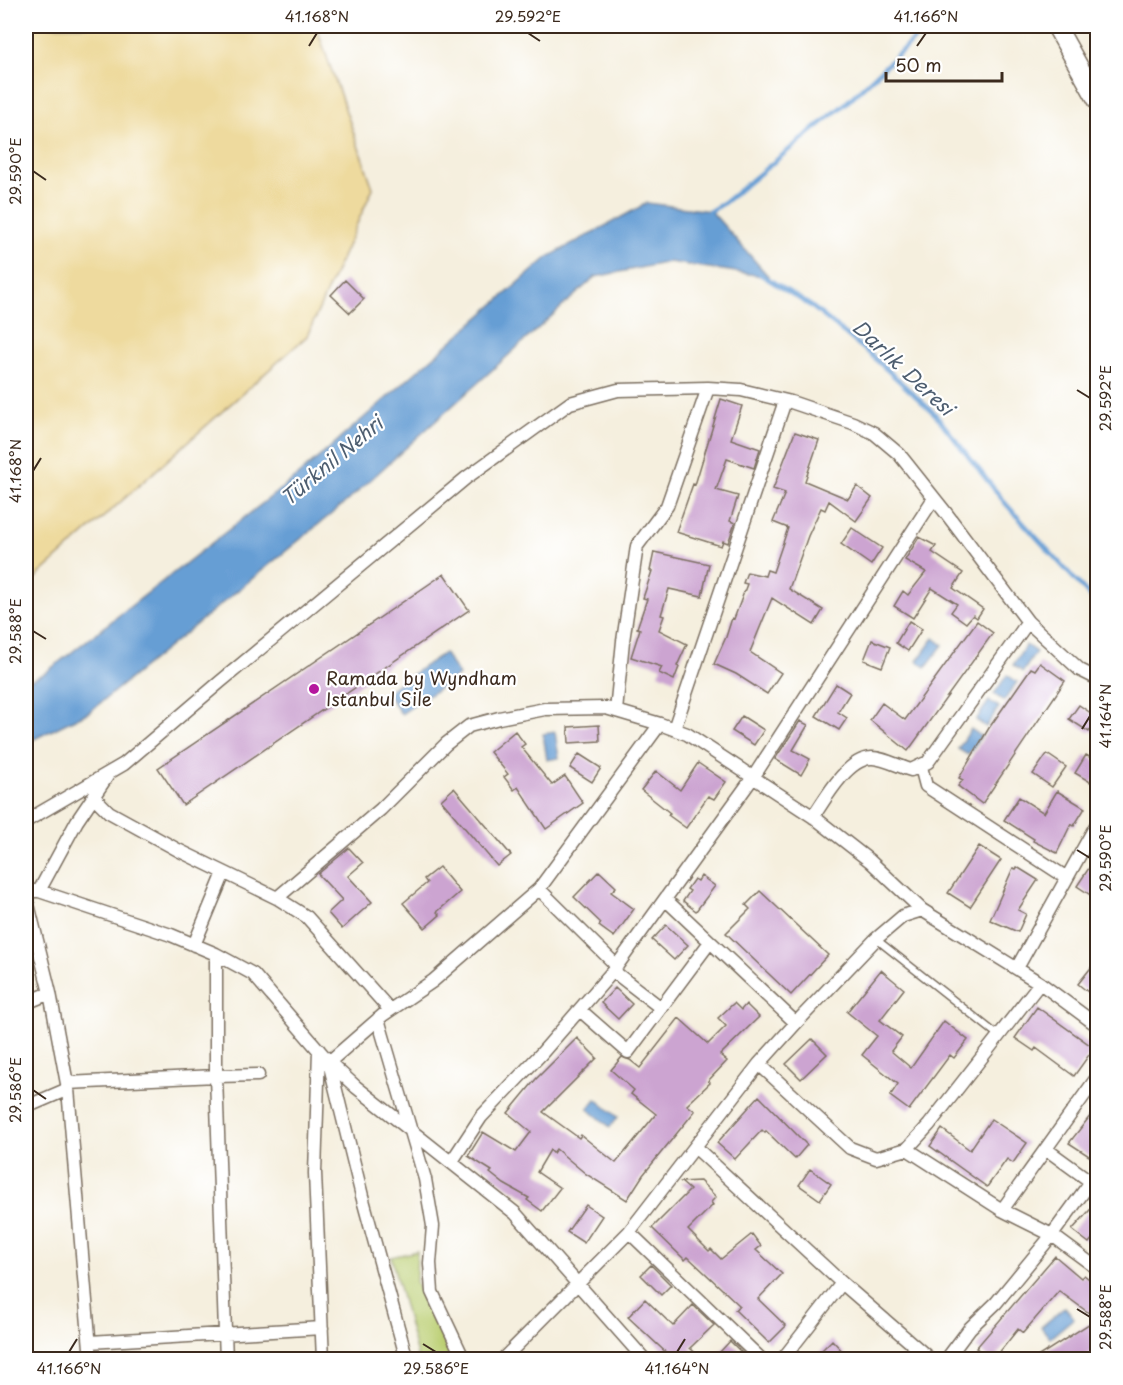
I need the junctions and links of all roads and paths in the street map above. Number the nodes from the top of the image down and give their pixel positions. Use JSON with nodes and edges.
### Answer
{"nodes":[{"id":1,"x":1056,"y":26,"type":"edge"},
{"id":2,"x":1098,"y":100,"type":"edge"},
{"id":3,"x":708,"y":388,"type":"junction"},
{"id":4,"x":785,"y":401,"type":"junction"},
{"id":5,"x":934,"y":498,"type":"junction"},
{"id":6,"x":1028,"y":622,"type":"junction"},
{"id":7,"x":1098,"y":679,"type":"edge"},
{"id":8,"x":616,"y":711,"type":"junction"},
{"id":9,"x":660,"y":724,"type":"junction"},
{"id":10,"x":674,"y":729,"type":"junction"},
{"id":11,"x":921,"y":767,"type":"junction"},
{"id":12,"x":111,"y":772,"type":"junction"},
{"id":13,"x":754,"y":776,"type":"junction"},
{"id":14,"x":94,"y":797,"type":"junction"},
{"id":15,"x":813,"y":817,"type":"junction"},
{"id":16,"x":26,"y":821,"type":"edge"},
{"id":17,"x":1098,"y":822,"type":"edge"},
{"id":18,"x":224,"y":873,"type":"junction"},
{"id":19,"x":1067,"y":878,"type":"junction"},
{"id":20,"x":539,"y":889,"type":"junction"},
{"id":21,"x":26,"y":891,"type":"edge"},
{"id":22,"x":39,"y":891,"type":"junction"},
{"id":23,"x":26,"y":896,"type":"edge"},
{"id":24,"x":277,"y":898,"type":"junction"},
{"id":25,"x":665,"y":899,"type":"junction"},
{"id":26,"x":922,"y":910,"type":"junction"},
{"id":27,"x":876,"y":939,"type":"junction"},
{"id":28,"x":710,"y":942,"type":"junction"},
{"id":29,"x":194,"y":945,"type":"junction"},
{"id":30,"x":216,"y":954,"type":"junction"},
{"id":31,"x":615,"y":968,"type":"junction"},
{"id":32,"x":1017,"y":968,"type":"junction"},
{"id":33,"x":1040,"y":983,"type":"junction"},
{"id":34,"x":50,"y":993,"type":"junction"},
{"id":35,"x":26,"y":1003,"type":"edge"},
{"id":36,"x":661,"y":1008,"type":"junction"},
{"id":37,"x":390,"y":1010,"type":"junction"},
{"id":38,"x":580,"y":1010,"type":"junction"},
{"id":39,"x":378,"y":1019,"type":"junction"},
{"id":40,"x":796,"y":1023,"type":"junction"},
{"id":41,"x":1098,"y":1026,"type":"edge"},
{"id":42,"x":999,"y":1036,"type":"junction"},
{"id":43,"x":319,"y":1050,"type":"junction"},
{"id":44,"x":329,"y":1062,"type":"junction"},
{"id":45,"x":759,"y":1064,"type":"junction"},
{"id":46,"x":258,"y":1075,"type":"dead end"},
{"id":47,"x":216,"y":1076,"type":"junction"},
{"id":48,"x":1098,"y":1076,"type":"edge"},
{"id":49,"x":67,"y":1086,"type":"junction"},
{"id":50,"x":26,"y":1107,"type":"edge"},
{"id":51,"x":409,"y":1129,"type":"junction"},
{"id":52,"x":695,"y":1147,"type":"junction"},
{"id":53,"x":907,"y":1149,"type":"junction"},
{"id":54,"x":1046,"y":1149,"type":"junction"},
{"id":55,"x":440,"y":1152,"type":"junction"},
{"id":56,"x":452,"y":1161,"type":"junction"},
{"id":57,"x":420,"y":1164,"type":"junction"},
{"id":58,"x":1094,"y":1177,"type":"edge"},
{"id":59,"x":1002,"y":1210,"type":"junction"},
{"id":60,"x":630,"y":1232,"type":"junction"},
{"id":61,"x":1052,"y":1235,"type":"junction"},
{"id":62,"x":1098,"y":1269,"type":"edge"},
{"id":63,"x":578,"y":1282,"type":"junction"},
{"id":64,"x":842,"y":1283,"type":"junction"},
{"id":65,"x":322,"y":1328,"type":"junction"},
{"id":66,"x":225,"y":1333,"type":"junction"},
{"id":67,"x":90,"y":1342,"type":"junction"},
{"id":68,"x":91,"y":1359,"type":"edge"},
{"id":69,"x":226,"y":1359,"type":"edge"},
{"id":70,"x":323,"y":1359,"type":"edge"},
{"id":71,"x":406,"y":1359,"type":"edge"},
{"id":72,"x":464,"y":1359,"type":"edge"},
{"id":73,"x":503,"y":1359,"type":"edge"},
{"id":74,"x":645,"y":1359,"type":"edge"},
{"id":75,"x":762,"y":1359,"type":"edge"},
{"id":76,"x":782,"y":1359,"type":"edge"},
{"id":77,"x":931,"y":1359,"type":"edge"},
{"id":78,"x":946,"y":1359,"type":"edge"}],
"edges":[{"from":1,"to":2,"type":"main road"},
{"from":3,"to":4,"type":"street"},
{"from":3,"to":8,"type":"street"},
{"from":3,"to":12,"type":"street"},
{"from":4,"to":5,"type":"street"},
{"from":4,"to":10,"type":"street"},
{"from":5,"to":6,"type":"street"},
{"from":5,"to":13,"type":"street"},
{"from":6,"to":7,"type":"street"},
{"from":6,"to":11,"type":"street"},
{"from":8,"to":9,"type":"street"},
{"from":8,"to":24,"type":"street"},
{"from":9,"to":10,"type":"street"},
{"from":9,"to":20,"type":"street"},
{"from":10,"to":13,"type":"street"},
{"from":11,"to":15,"type":"street"},
{"from":11,"to":19,"type":"street"},
{"from":12,"to":14,"type":"street"},
{"from":12,"to":16,"type":"street"},
{"from":13,"to":15,"type":"street"},
{"from":13,"to":25,"type":"street"},
{"from":14,"to":18,"type":"street"},
{"from":14,"to":22,"type":"street"},
{"from":15,"to":26,"type":"street"},
{"from":17,"to":19,"type":"street"},
{"from":18,"to":24,"type":"street"},
{"from":18,"to":29,"type":"street"},
{"from":19,"to":32,"type":"street"},
{"from":20,"to":31,"type":"street"},
{"from":20,"to":37,"type":"street"},
{"from":21,"to":22,"type":"street"},
{"from":22,"to":29,"type":"street"},
{"from":23,"to":34,"type":"street"},
{"from":24,"to":37,"type":"street"},
{"from":25,"to":28,"type":"street"},
{"from":25,"to":31,"type":"street"},
{"from":26,"to":27,"type":"street"},
{"from":26,"to":32,"type":"street"},
{"from":27,"to":40,"type":"street"},
{"from":27,"to":42,"type":"lane"},
{"from":28,"to":36,"type":"street"},
{"from":28,"to":40,"type":"street"},
{"from":29,"to":30,"type":"street"},
{"from":30,"to":43,"type":"street"},
{"from":30,"to":47,"type":"street"},
{"from":31,"to":36,"type":"street"},
{"from":31,"to":38,"type":"street"},
{"from":32,"to":33,"type":"street"},
{"from":33,"to":41,"type":"street"},
{"from":33,"to":42,"type":"street"},
{"from":34,"to":35,"type":"street"},
{"from":34,"to":49,"type":"street"},
{"from":36,"to":38,"type":"street"},
{"from":37,"to":39,"type":"street"},
{"from":38,"to":56,"type":"street"},
{"from":39,"to":44,"type":"street"},
{"from":39,"to":51,"type":"street"},
{"from":40,"to":45,"type":"street"},
{"from":42,"to":53,"type":"street"},
{"from":43,"to":44,"type":"street"},
{"from":43,"to":65,"type":"street"},
{"from":44,"to":51,"type":"street"},
{"from":44,"to":71,"type":"street"},
{"from":45,"to":52,"type":"street"},
{"from":45,"to":53,"type":"street"},
{"from":46,"to":47,"type":"street"},
{"from":47,"to":49,"type":"street"},
{"from":47,"to":66,"type":"street"},
{"from":48,"to":54,"type":"street"},
{"from":49,"to":50,"type":"street"},
{"from":49,"to":67,"type":"street"},
{"from":51,"to":55,"type":"street"},
{"from":51,"to":57,"type":"street"},
{"from":52,"to":60,"type":"street"},
{"from":52,"to":64,"type":"street"},
{"from":53,"to":59,"type":"street"},
{"from":54,"to":58,"type":"street"},
{"from":54,"to":59,"type":"street"},
{"from":55,"to":56,"type":"street"},
{"from":55,"to":57,"type":"street"},
{"from":56,"to":63,"type":"street"},
{"from":57,"to":72,"type":"street"},
{"from":58,"to":61,"type":"street"},
{"from":59,"to":61,"type":"street"},
{"from":60,"to":63,"type":"street"},
{"from":60,"to":75,"type":"street"},
{"from":61,"to":62,"type":"street"},
{"from":61,"to":78,"type":"street"},
{"from":63,"to":73,"type":"street"},
{"from":63,"to":74,"type":"street"},
{"from":64,"to":76,"type":"street"},
{"from":64,"to":77,"type":"street"},
{"from":65,"to":66,"type":"street"},
{"from":65,"to":70,"type":"street"},
{"from":66,"to":67,"type":"street"},
{"from":66,"to":69,"type":"street"},
{"from":67,"to":68,"type":"street"}]}
